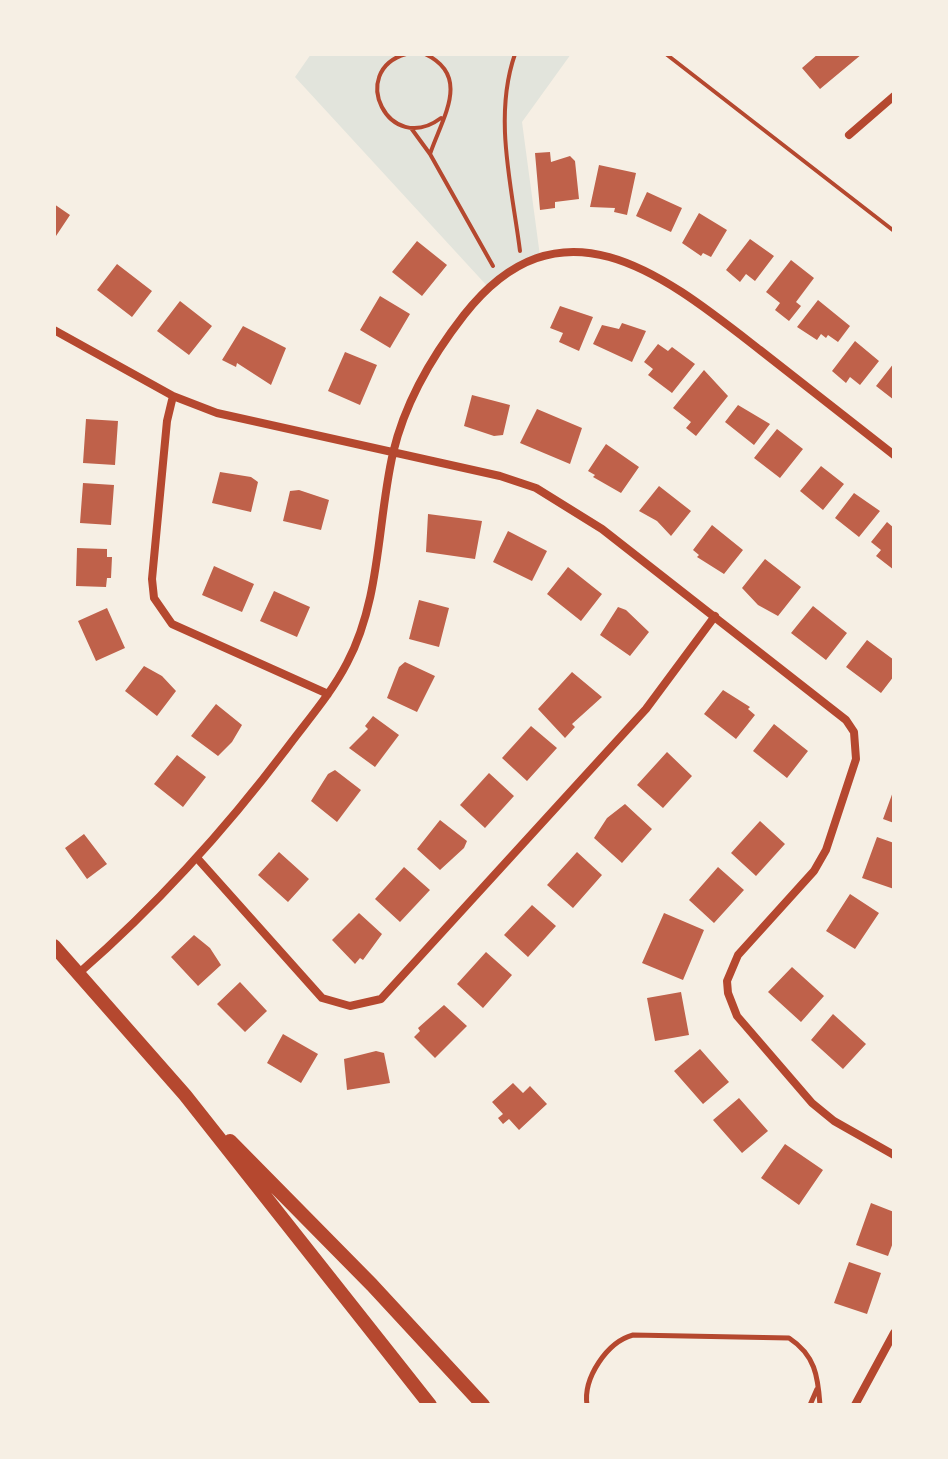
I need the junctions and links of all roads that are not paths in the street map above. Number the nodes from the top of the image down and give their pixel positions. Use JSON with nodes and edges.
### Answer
{"nodes":[{"id":1,"x":894,"y":96,"type":"edge"},
{"id":2,"x":849,"y":135,"type":"dead end"},
{"id":3,"x":54,"y":330,"type":"edge"},
{"id":4,"x":173,"y":396,"type":"junction"},
{"id":5,"x":393,"y":452,"type":"junction"},
{"id":6,"x":894,"y":455,"type":"edge"},
{"id":7,"x":715,"y":616,"type":"junction"},
{"id":8,"x":328,"y":694,"type":"junction"},
{"id":9,"x":197,"y":858,"type":"junction"},
{"id":10,"x":54,"y":946,"type":"edge"},
{"id":11,"x":79,"y":973,"type":"junction"},
{"id":12,"x":185,"y":1095,"type":"junction"},
{"id":13,"x":894,"y":1155,"type":"edge"},
{"id":14,"x":894,"y":1333,"type":"edge"},
{"id":15,"x":818,"y":1385,"type":"junction"},
{"id":16,"x":861,"y":1403,"type":"edge"},
{"id":17,"x":430,"y":1405,"type":"edge"},
{"id":18,"x":483,"y":1405,"type":"edge"},
{"id":19,"x":587,"y":1405,"type":"edge"},
{"id":20,"x":810,"y":1405,"type":"edge"},
{"id":21,"x":820,"y":1405,"type":"edge"}],
"edges":[{"from":1,"to":2,"type":"street"},
{"from":3,"to":4,"type":"street"},
{"from":4,"to":5,"type":"street"},
{"from":4,"to":8,"type":"street"},
{"from":5,"to":6,"type":"street"},
{"from":5,"to":7,"type":"street"},
{"from":5,"to":8,"type":"street"},
{"from":7,"to":9,"type":"street"},
{"from":7,"to":13,"type":"street"},
{"from":8,"to":9,"type":"street"},
{"from":9,"to":11,"type":"street"},
{"from":10,"to":11,"type":"main road"},
{"from":11,"to":12,"type":"main road"},
{"from":12,"to":17,"type":"main road"},
{"from":12,"to":18,"type":"main road"},
{"from":14,"to":16,"type":"street"},
{"from":15,"to":19,"type":"lane"},
{"from":15,"to":20,"type":"lane"},
{"from":15,"to":21,"type":"lane"}]}
